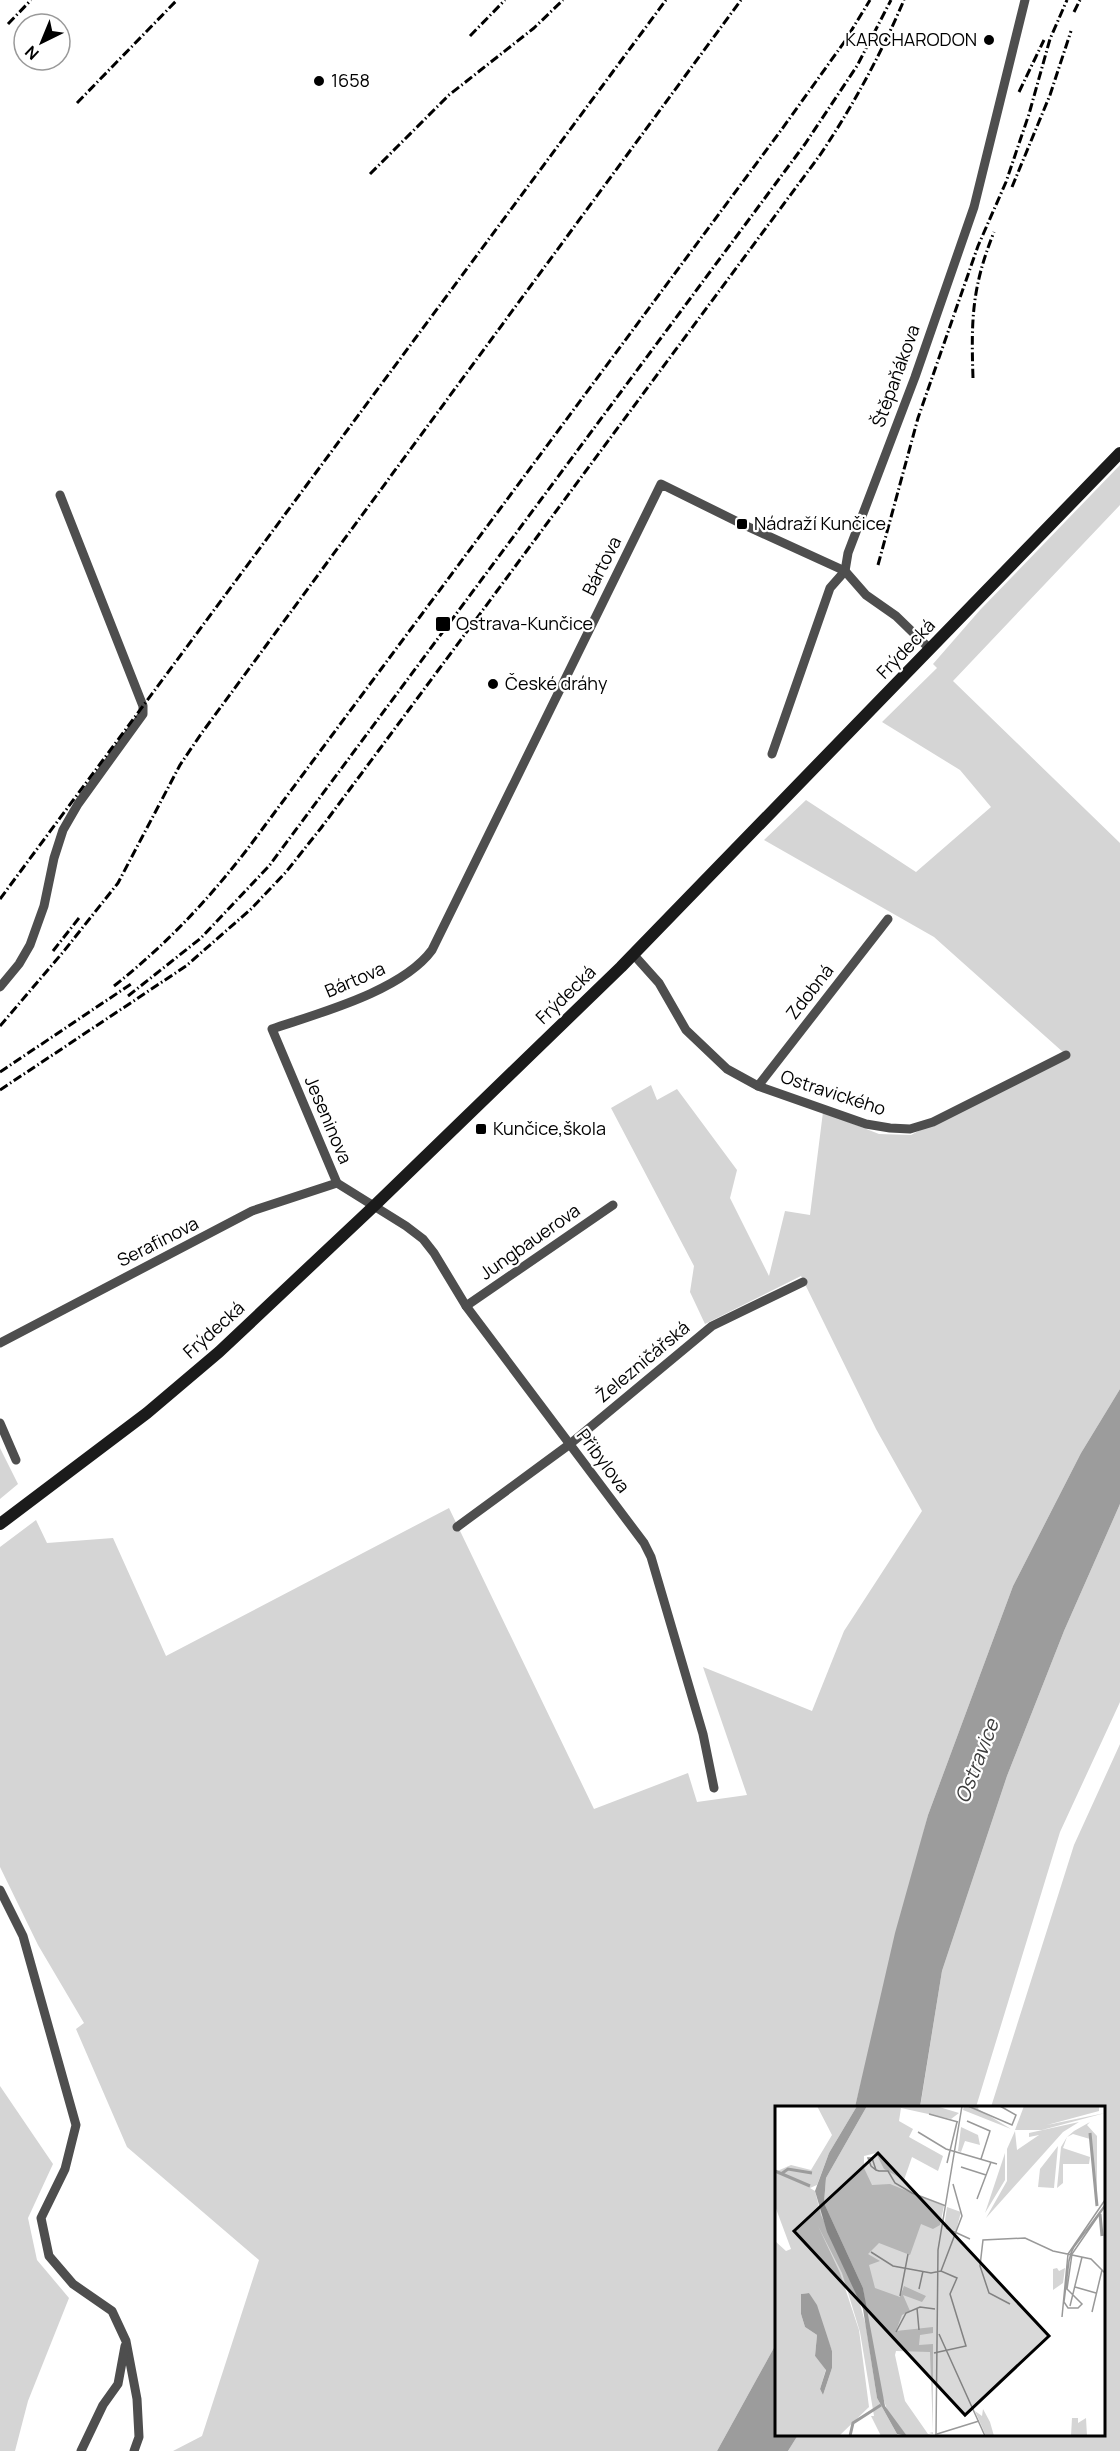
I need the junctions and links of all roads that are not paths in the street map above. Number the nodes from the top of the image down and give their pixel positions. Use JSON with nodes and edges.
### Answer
{"nodes":[{"id":1,"x":1025,"y":0,"type":"edge"},
{"id":2,"x":1120,"y":453,"type":"edge"},
{"id":3,"x":60,"y":495,"type":"dead end"},
{"id":4,"x":845,"y":571,"type":"junction"},
{"id":5,"x":930,"y":649,"type":"junction"},
{"id":6,"x":772,"y":753,"type":"dead end"},
{"id":7,"x":888,"y":919,"type":"dead end"},
{"id":8,"x":633,"y":954,"type":"junction"},
{"id":9,"x":0,"y":987,"type":"edge"},
{"id":10,"x":272,"y":1029,"type":"joint"},
{"id":11,"x":1066,"y":1055,"type":"dead end"},
{"id":12,"x":758,"y":1086,"type":"junction"},
{"id":13,"x":337,"y":1183,"type":"junction"},
{"id":14,"x":613,"y":1205,"type":"dead end"},
{"id":15,"x":373,"y":1207,"type":"junction"},
{"id":16,"x":803,"y":1282,"type":"dead end"},
{"id":17,"x":466,"y":1306,"type":"junction"},
{"id":18,"x":0,"y":1342,"type":"edge"},
{"id":19,"x":0,"y":1423,"type":"edge"},
{"id":20,"x":570,"y":1444,"type":"junction"},
{"id":21,"x":16,"y":1460,"type":"dead end"},
{"id":22,"x":0,"y":1524,"type":"edge"},
{"id":23,"x":457,"y":1527,"type":"dead end"},
{"id":24,"x":714,"y":1788,"type":"dead end"},
{"id":25,"x":0,"y":1890,"type":"edge"},
{"id":26,"x":126,"y":2341,"type":"junction"},
{"id":27,"x":81,"y":2451,"type":"edge"},
{"id":28,"x":134,"y":2451,"type":"edge"}],
"edges":[{"from":1,"to":4,"type":"street","name":"Štěpaňákova"},
{"from":2,"to":5,"type":"main road","name":"Frýdecká"},
{"from":3,"to":9,"type":"street"},
{"from":4,"to":5,"type":"street","name":"Bártova"},
{"from":4,"to":6,"type":"street","name":"Štěpaňákova"},
{"from":4,"to":10,"type":"street","name":"Bártova"},
{"from":5,"to":8,"type":"main road","name":"Frýdecká"},
{"from":7,"to":12,"type":"street","name":"Zdobná"},
{"from":8,"to":12,"type":"street","name":"Ostravického"},
{"from":8,"to":15,"type":"main road","name":"Frýdecká"},
{"from":10,"to":13,"type":"street","name":"Jeseninova"},
{"from":11,"to":12,"type":"street","name":"Ostravického"},
{"from":13,"to":15,"type":"street","name":"Jeseninova"},
{"from":13,"to":18,"type":"street","name":"Serafinova"},
{"from":14,"to":17,"type":"street","name":"Jungbauerova"},
{"from":15,"to":17,"type":"street","name":"Přibylova"},
{"from":15,"to":22,"type":"main road","name":"Frýdecká"},
{"from":16,"to":20,"type":"street","name":"Železničářská"},
{"from":17,"to":20,"type":"street","name":"Přibylova"},
{"from":19,"to":21,"type":"street"},
{"from":20,"to":23,"type":"street","name":"Železničářská"},
{"from":20,"to":24,"type":"street","name":"Přibylova"},
{"from":25,"to":26,"type":"street"},
{"from":26,"to":27,"type":"street"},
{"from":26,"to":28,"type":"street"}]}
